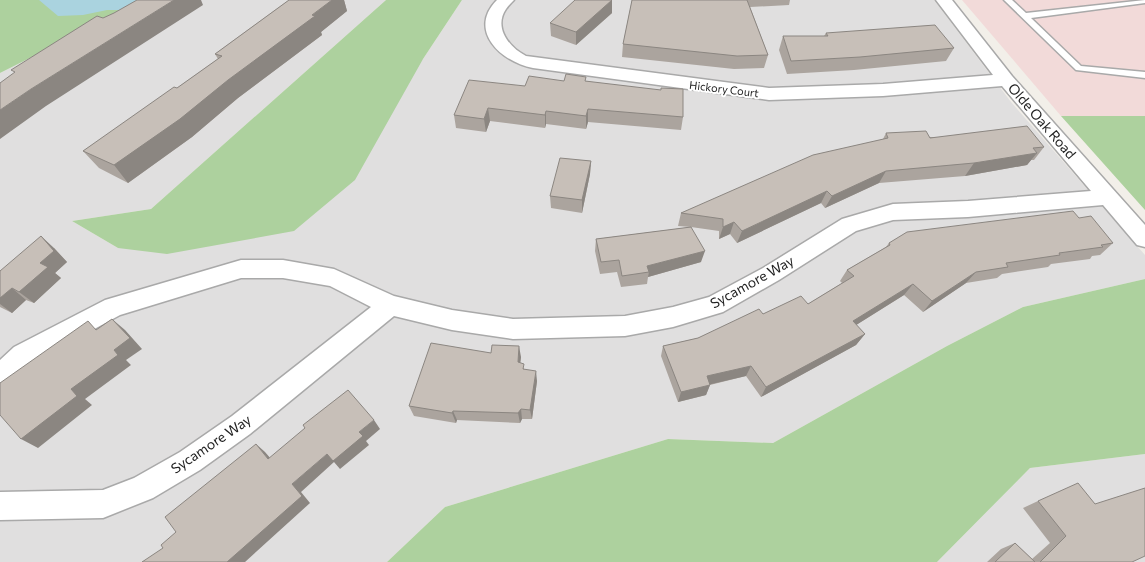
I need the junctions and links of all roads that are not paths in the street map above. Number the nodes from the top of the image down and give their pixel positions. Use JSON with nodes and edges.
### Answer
{"nodes":[{"id":1,"x":506,"y":0,"type":"edge"},
{"id":2,"x":944,"y":0,"type":"edge"},
{"id":3,"x":1008,"y":0,"type":"edge"},
{"id":4,"x":1145,"y":1,"type":"edge"},
{"id":5,"x":1024,"y":16,"type":"junction"},
{"id":6,"x":1145,"y":75,"type":"edge"},
{"id":7,"x":1006,"y":80,"type":"junction"},
{"id":8,"x":1108,"y":197,"type":"junction"},
{"id":9,"x":1145,"y":239,"type":"edge"},
{"id":10,"x":390,"y":305,"type":"junction"},
{"id":11,"x":0,"y":375,"type":"edge"},
{"id":12,"x":0,"y":506,"type":"edge"}],
"edges":[{"from":1,"to":7,"type":"street","name":"Hickory Court"},
{"from":2,"to":7,"type":"street","name":"Olde Oak Road"},
{"from":3,"to":5,"type":"lane"},
{"from":4,"to":5,"type":"lane"},
{"from":5,"to":6,"type":"lane"},
{"from":7,"to":8,"type":"street","name":"Olde Oak Road"},
{"from":8,"to":9,"type":"street","name":"Olde Oak Road"},
{"from":8,"to":10,"type":"street","name":"Sycamore Way"},
{"from":10,"to":11,"type":"street","name":"Sycamore Way"},
{"from":10,"to":12,"type":"street","name":"Sycamore Way"}]}
